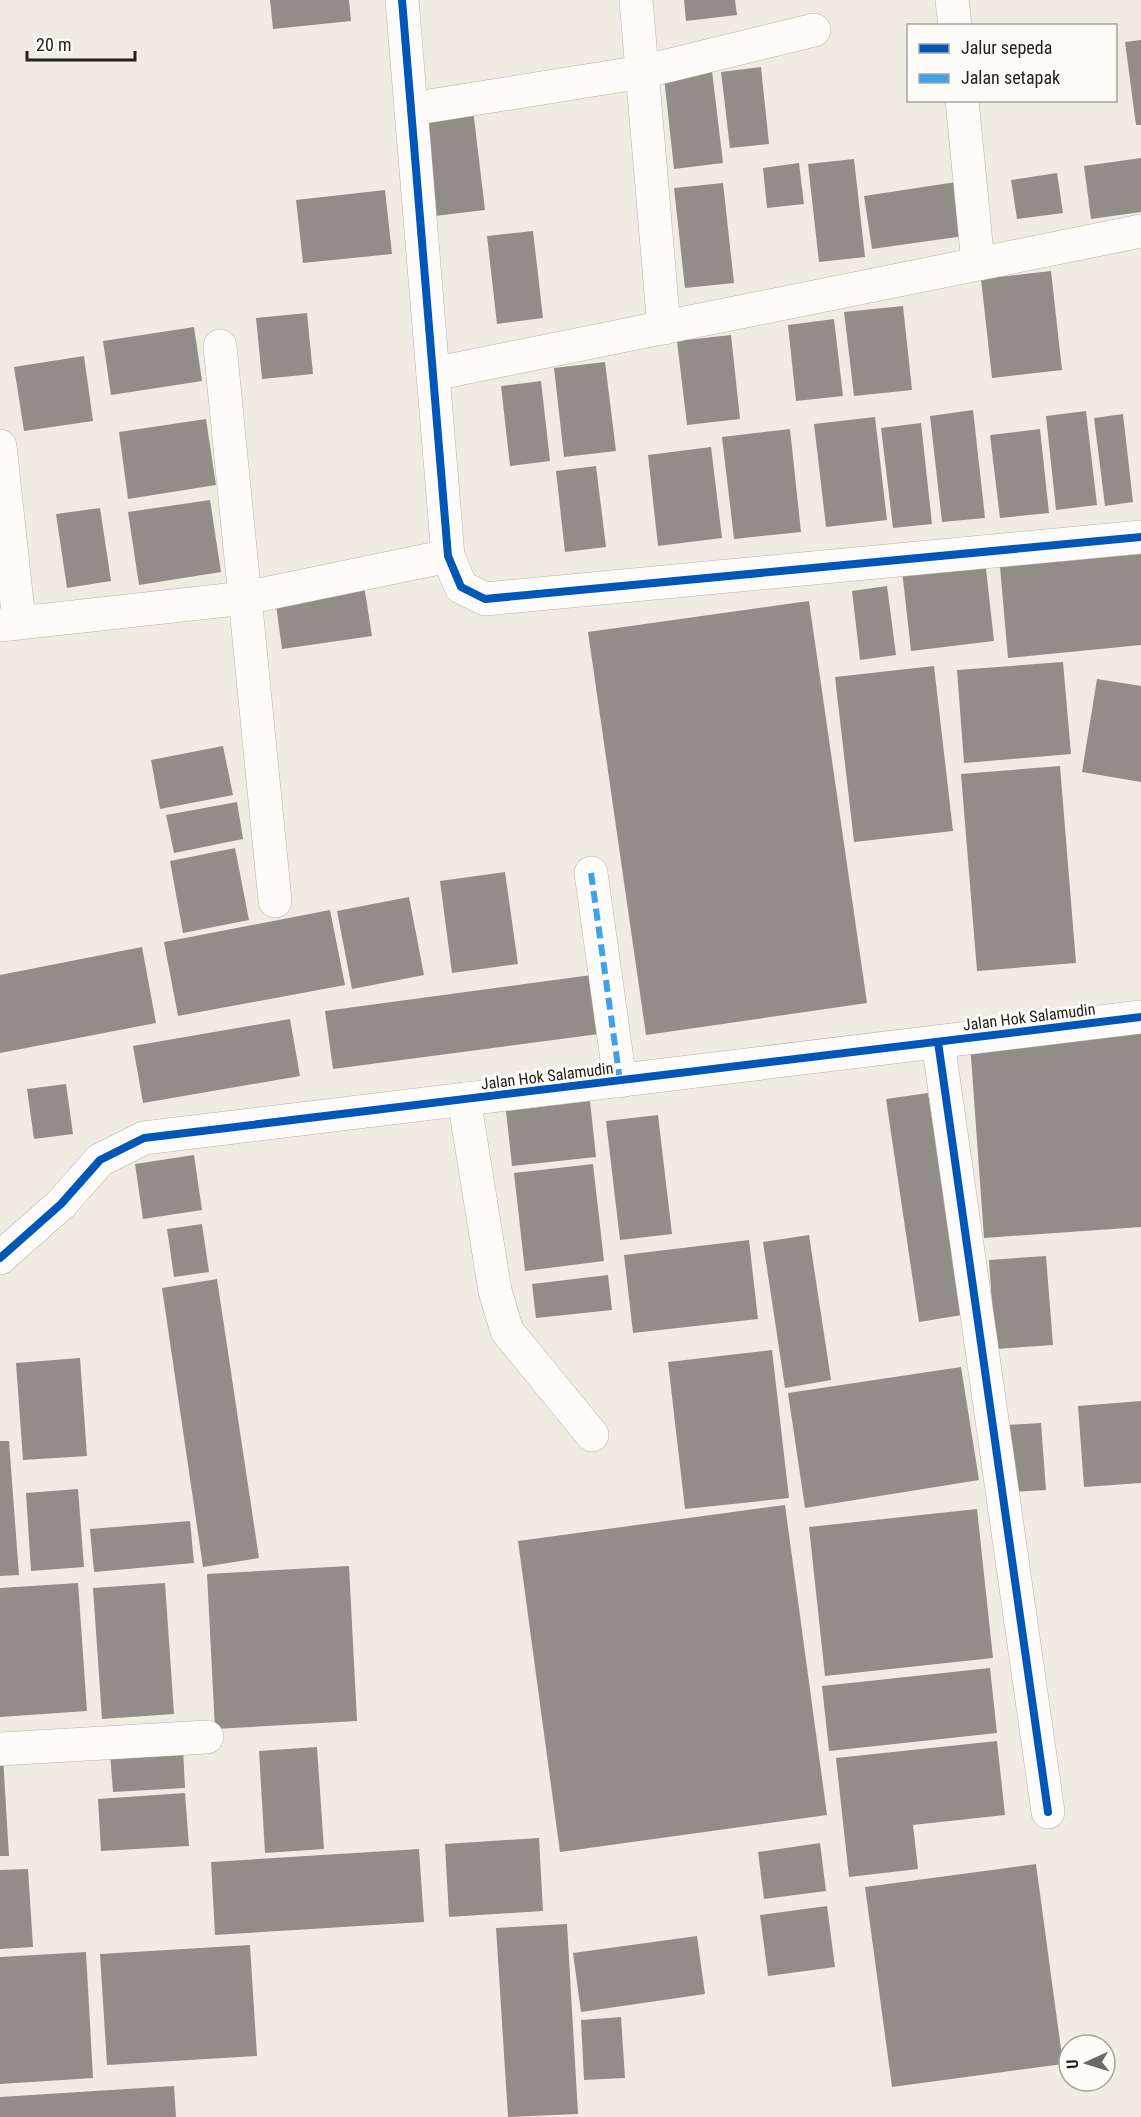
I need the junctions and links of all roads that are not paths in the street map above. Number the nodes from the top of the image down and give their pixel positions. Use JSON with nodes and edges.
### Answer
{"nodes":[{"id":1,"x":402,"y":0,"type":"edge"},
{"id":2,"x":636,"y":0,"type":"edge"},
{"id":3,"x":952,"y":0,"type":"edge"},
{"id":4,"x":955,"y":24,"type":"edge"},
{"id":5,"x":814,"y":30,"type":"dead end"},
{"id":6,"x":642,"y":72,"type":"junction"},
{"id":7,"x":962,"y":102,"type":"edge"},
{"id":8,"x":411,"y":109,"type":"junction"},
{"id":9,"x":1141,"y":231,"type":"edge"},
{"id":10,"x":978,"y":262,"type":"junction"},
{"id":11,"x":664,"y":328,"type":"junction"},
{"id":12,"x":220,"y":346,"type":"dead end"},
{"id":13,"x":433,"y":374,"type":"junction"},
{"id":14,"x":0,"y":446,"type":"edge"},
{"id":15,"x":1141,"y":537,"type":"edge"},
{"id":16,"x":448,"y":556,"type":"junction"},
{"id":17,"x":245,"y":598,"type":"junction"},
{"id":18,"x":10,"y":623,"type":"edge"},
{"id":19,"x":591,"y":873,"type":"dead end"},
{"id":20,"x":275,"y":902,"type":"dead end"},
{"id":21,"x":1141,"y":1017,"type":"edge"},
{"id":22,"x":938,"y":1042,"type":"junction"},
{"id":23,"x":620,"y":1080,"type":"junction"},
{"id":24,"x":464,"y":1099,"type":"junction"},
{"id":25,"x":0,"y":1258,"type":"edge"},
{"id":26,"x":592,"y":1435,"type":"dead end"},
{"id":27,"x":207,"y":1737,"type":"dead end"},
{"id":28,"x":0,"y":1749,"type":"edge"},
{"id":29,"x":1048,"y":1812,"type":"dead end"}],
"edges":[{"from":1,"to":8,"type":"street"},
{"from":2,"to":6,"type":"street"},
{"from":3,"to":4,"type":"street"},
{"from":5,"to":6,"type":"street"},
{"from":6,"to":8,"type":"street"},
{"from":6,"to":11,"type":"street"},
{"from":7,"to":10,"type":"street"},
{"from":8,"to":13,"type":"street"},
{"from":9,"to":10,"type":"street"},
{"from":10,"to":11,"type":"street"},
{"from":11,"to":13,"type":"street"},
{"from":12,"to":17,"type":"street"},
{"from":13,"to":16,"type":"street"},
{"from":14,"to":18,"type":"street"},
{"from":15,"to":16,"type":"street"},
{"from":16,"to":17,"type":"street"},
{"from":17,"to":18,"type":"street"},
{"from":17,"to":20,"type":"street"},
{"from":19,"to":23,"type":"street"},
{"from":21,"to":22,"type":"street","name":"Jalan Hok Salamudin"},
{"from":22,"to":23,"type":"street","name":"Jalan Hok Salamudin"},
{"from":22,"to":29,"type":"street"},
{"from":23,"to":24,"type":"street","name":"Jalan Hok Salamudin"},
{"from":24,"to":25,"type":"street","name":"Jalan Hok Salamudin"},
{"from":24,"to":26,"type":"street"},
{"from":27,"to":28,"type":"street"}]}
